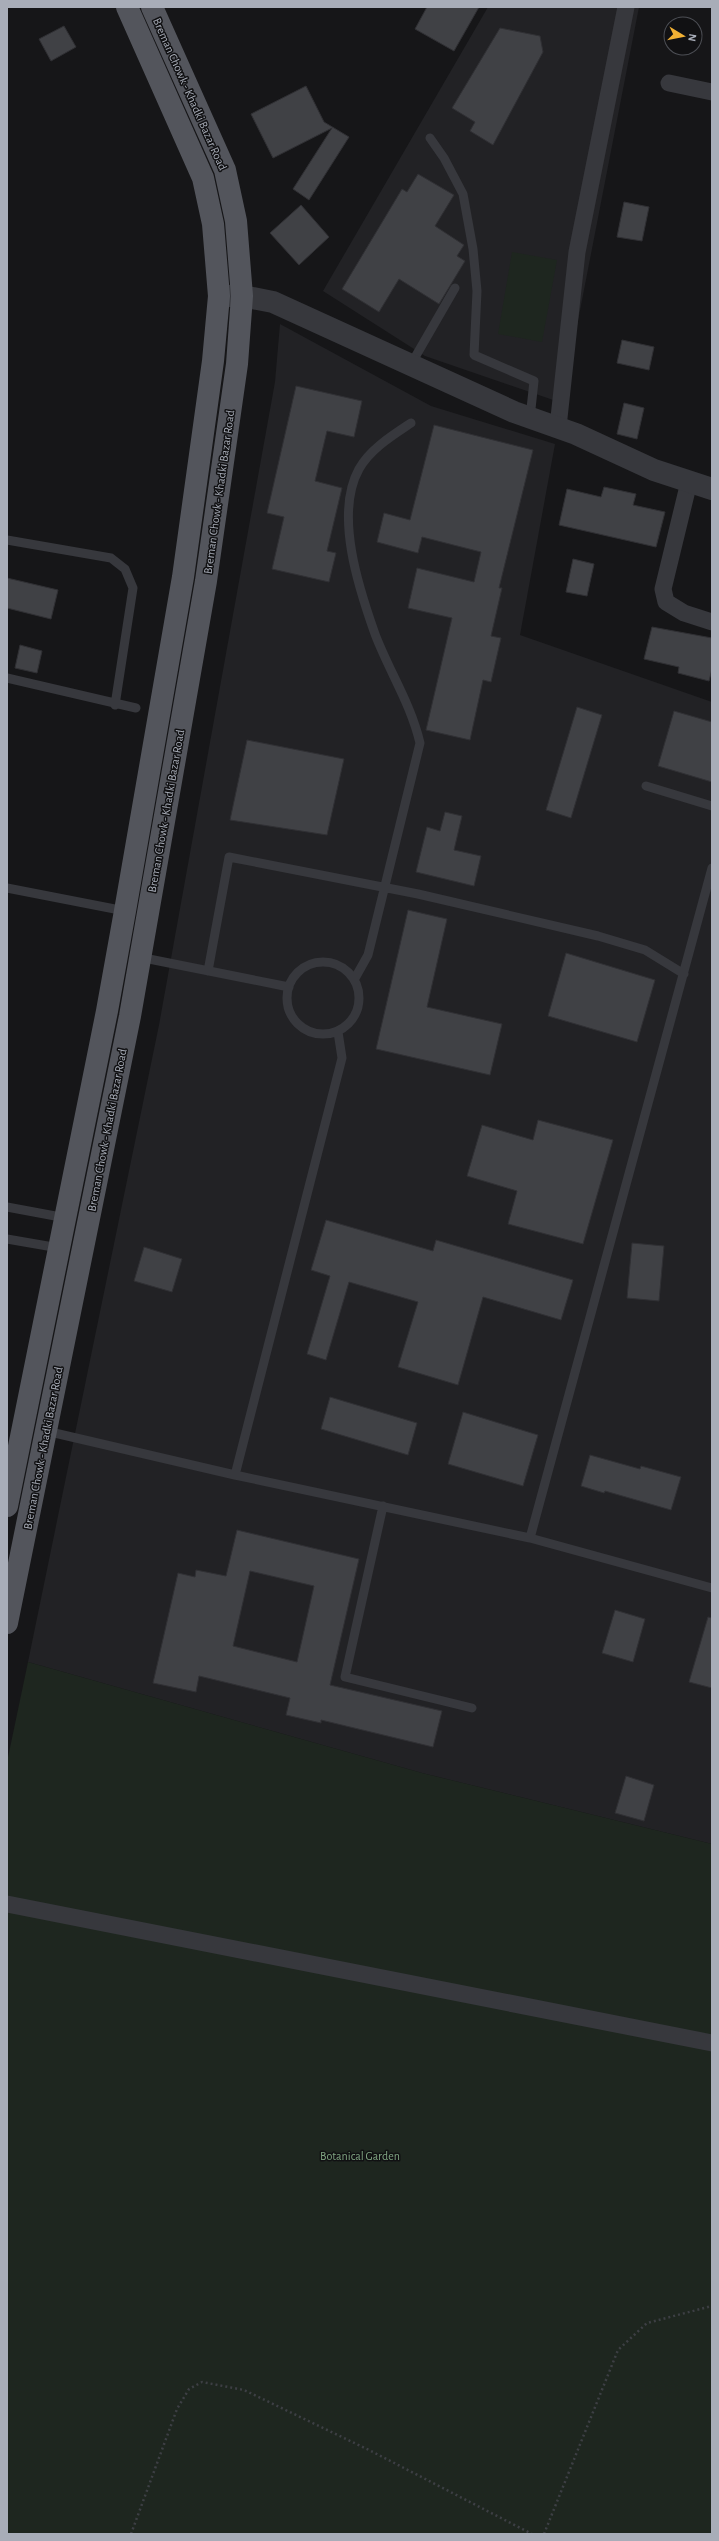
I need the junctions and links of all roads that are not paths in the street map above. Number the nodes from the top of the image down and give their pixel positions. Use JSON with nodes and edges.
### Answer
{"nodes":[{"id":1,"x":127,"y":7,"type":"edge"},
{"id":2,"x":152,"y":7,"type":"edge"},
{"id":3,"x":626,"y":7,"type":"edge"},
{"id":4,"x":669,"y":83,"type":"dead end"},
{"id":5,"x":712,"y":92,"type":"edge"},
{"id":6,"x":430,"y":138,"type":"dead end"},
{"id":7,"x":455,"y":288,"type":"dead end"},
{"id":8,"x":219,"y":296,"type":"junction"},
{"id":9,"x":242,"y":296,"type":"junction"},
{"id":10,"x":410,"y":366,"type":"junction"},
{"id":11,"x":530,"y":418,"type":"junction"},
{"id":12,"x":411,"y":424,"type":"dead end"},
{"id":13,"x":558,"y":427,"type":"junction"},
{"id":14,"x":689,"y":482,"type":"junction"},
{"id":15,"x":712,"y":489,"type":"edge"},
{"id":16,"x":7,"y":540,"type":"edge"},
{"id":17,"x":712,"y":622,"type":"edge"},
{"id":18,"x":7,"y":678,"type":"edge"},
{"id":19,"x":116,"y":705,"type":"junction"},
{"id":20,"x":136,"y":708,"type":"dead end"},
{"id":21,"x":646,"y":786,"type":"dead end"},
{"id":22,"x":712,"y":806,"type":"edge"},
{"id":23,"x":712,"y":868,"type":"edge"},
{"id":24,"x":7,"y":888,"type":"edge"},
{"id":25,"x":385,"y":889,"type":"junction"},
{"id":26,"x":125,"y":911,"type":"junction"},
{"id":27,"x":129,"y":956,"type":"junction"},
{"id":28,"x":208,"y":971,"type":"junction"},
{"id":29,"x":684,"y":974,"type":"junction"},
{"id":30,"x":354,"y":980,"type":"junction"},
{"id":31,"x":289,"y":987,"type":"junction"},
{"id":32,"x":338,"y":1032,"type":"junction"},
{"id":33,"x":7,"y":1207,"type":"edge"},
{"id":34,"x":66,"y":1218,"type":"junction"},
{"id":35,"x":7,"y":1239,"type":"edge"},
{"id":36,"x":59,"y":1248,"type":"junction"},
{"id":37,"x":46,"y":1431,"type":"junction"},
{"id":38,"x":235,"y":1475,"type":"junction"},
{"id":39,"x":7,"y":1506,"type":"edge"},
{"id":40,"x":383,"y":1506,"type":"junction"},
{"id":41,"x":530,"y":1538,"type":"junction"},
{"id":42,"x":712,"y":1588,"type":"edge"},
{"id":43,"x":7,"y":1623,"type":"edge"},
{"id":44,"x":472,"y":1708,"type":"dead end"},
{"id":45,"x":7,"y":1904,"type":"edge"},
{"id":46,"x":712,"y":2043,"type":"edge"}],
"edges":[{"from":1,"to":8,"type":"main road","name":"Breman Chowk - Khadki Bazar Road"},
{"from":2,"to":9,"type":"main road","name":"Breman Chowk - Khadki Bazar Road"},
{"from":3,"to":13,"type":"street"},
{"from":4,"to":5,"type":"street"},
{"from":6,"to":11,"type":"lane"},
{"from":7,"to":10,"type":"lane"},
{"from":8,"to":9,"type":"street"},
{"from":8,"to":26,"type":"main road","name":"Breman Chowk - Khadki Bazar Road"},
{"from":9,"to":10,"type":"street"},
{"from":9,"to":27,"type":"main road","name":"Breman Chowk - Khadki Bazar Road"},
{"from":10,"to":11,"type":"street"},
{"from":11,"to":13,"type":"street"},
{"from":12,"to":25,"type":"lane"},
{"from":13,"to":14,"type":"street"},
{"from":14,"to":15,"type":"street"},
{"from":14,"to":17,"type":"street"},
{"from":16,"to":19,"type":"lane"},
{"from":18,"to":19,"type":"lane"},
{"from":19,"to":20,"type":"lane"},
{"from":21,"to":22,"type":"lane"},
{"from":23,"to":29,"type":"lane"},
{"from":24,"to":26,"type":"lane"},
{"from":25,"to":28,"type":"lane"},
{"from":25,"to":29,"type":"lane"},
{"from":25,"to":30,"type":"lane"},
{"from":26,"to":27,"type":"main road","name":"Breman Chowk - Khadki Bazar Road"},
{"from":27,"to":28,"type":"lane"},
{"from":27,"to":34,"type":"main road","name":"Breman Chowk - Khadki Bazar Road"},
{"from":27,"to":37,"type":"main road","name":"Breman Chowk - Khadki Bazar Road"},
{"from":28,"to":31,"type":"lane"},
{"from":29,"to":41,"type":"lane"},
{"from":30,"to":31,"type":"lane"},
{"from":30,"to":32,"type":"lane"},
{"from":31,"to":32,"type":"lane"},
{"from":32,"to":38,"type":"lane"},
{"from":33,"to":34,"type":"lane"},
{"from":34,"to":36,"type":"main road","name":"Breman Chowk - Khadki Bazar Road"},
{"from":35,"to":36,"type":"lane"},
{"from":36,"to":39,"type":"main road","name":"Breman Chowk - Khadki Bazar Road"},
{"from":37,"to":38,"type":"lane"},
{"from":37,"to":43,"type":"main road","name":"Breman Chowk - Khadki Bazar Road"},
{"from":38,"to":40,"type":"lane"},
{"from":40,"to":41,"type":"lane"},
{"from":40,"to":44,"type":"lane"},
{"from":41,"to":42,"type":"lane"},
{"from":45,"to":46,"type":"street"}]}
